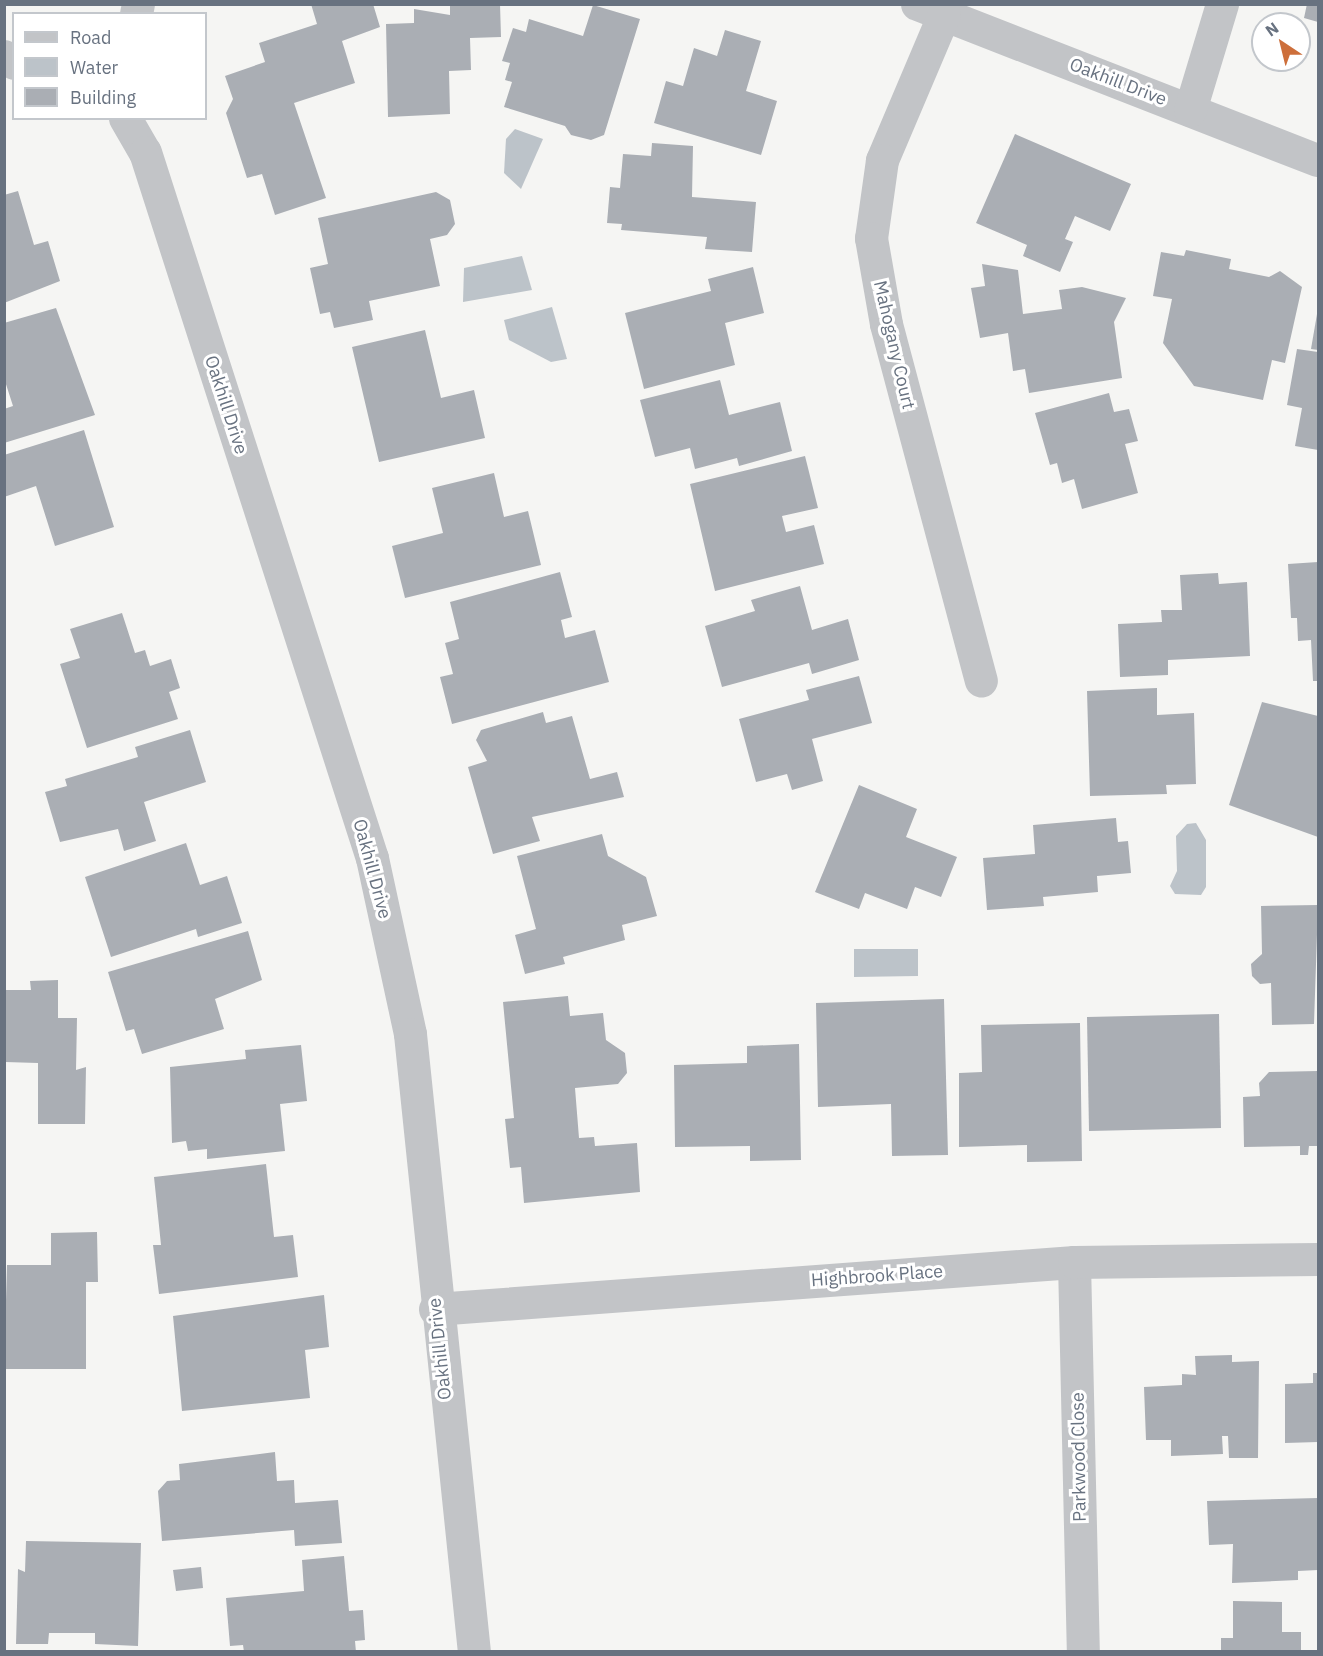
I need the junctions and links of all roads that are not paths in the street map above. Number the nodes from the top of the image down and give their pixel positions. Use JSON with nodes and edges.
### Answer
{"nodes":[{"id":1,"x":1222,"y":4,"type":"edge"},
{"id":2,"x":930,"y":9,"type":"edge"},
{"id":3,"x":1190,"y":110,"type":"junction"},
{"id":4,"x":126,"y":120,"type":"edge"},
{"id":5,"x":1318,"y":160,"type":"edge"},
{"id":6,"x":981,"y":681,"type":"dead end"},
{"id":7,"x":1318,"y":1259,"type":"edge"},
{"id":8,"x":1074,"y":1262,"type":"junction"},
{"id":9,"x":435,"y":1309,"type":"junction"},
{"id":10,"x":474,"y":1652,"type":"edge"},
{"id":11,"x":1083,"y":1652,"type":"edge"}],
"edges":[{"from":1,"to":3,"type":"street"},
{"from":2,"to":3,"type":"street","name":"Oakhill Drive"},
{"from":2,"to":6,"type":"street","name":"Mahogany Court"},
{"from":3,"to":5,"type":"street","name":"Oakhill Drive"},
{"from":4,"to":9,"type":"street","name":"Oakhill Drive"},
{"from":7,"to":8,"type":"street","name":"Highbrook Place"},
{"from":8,"to":9,"type":"street","name":"Highbrook Place"},
{"from":8,"to":11,"type":"street","name":"Parkwood Close"},
{"from":9,"to":10,"type":"street","name":"Oakhill Drive"}]}
